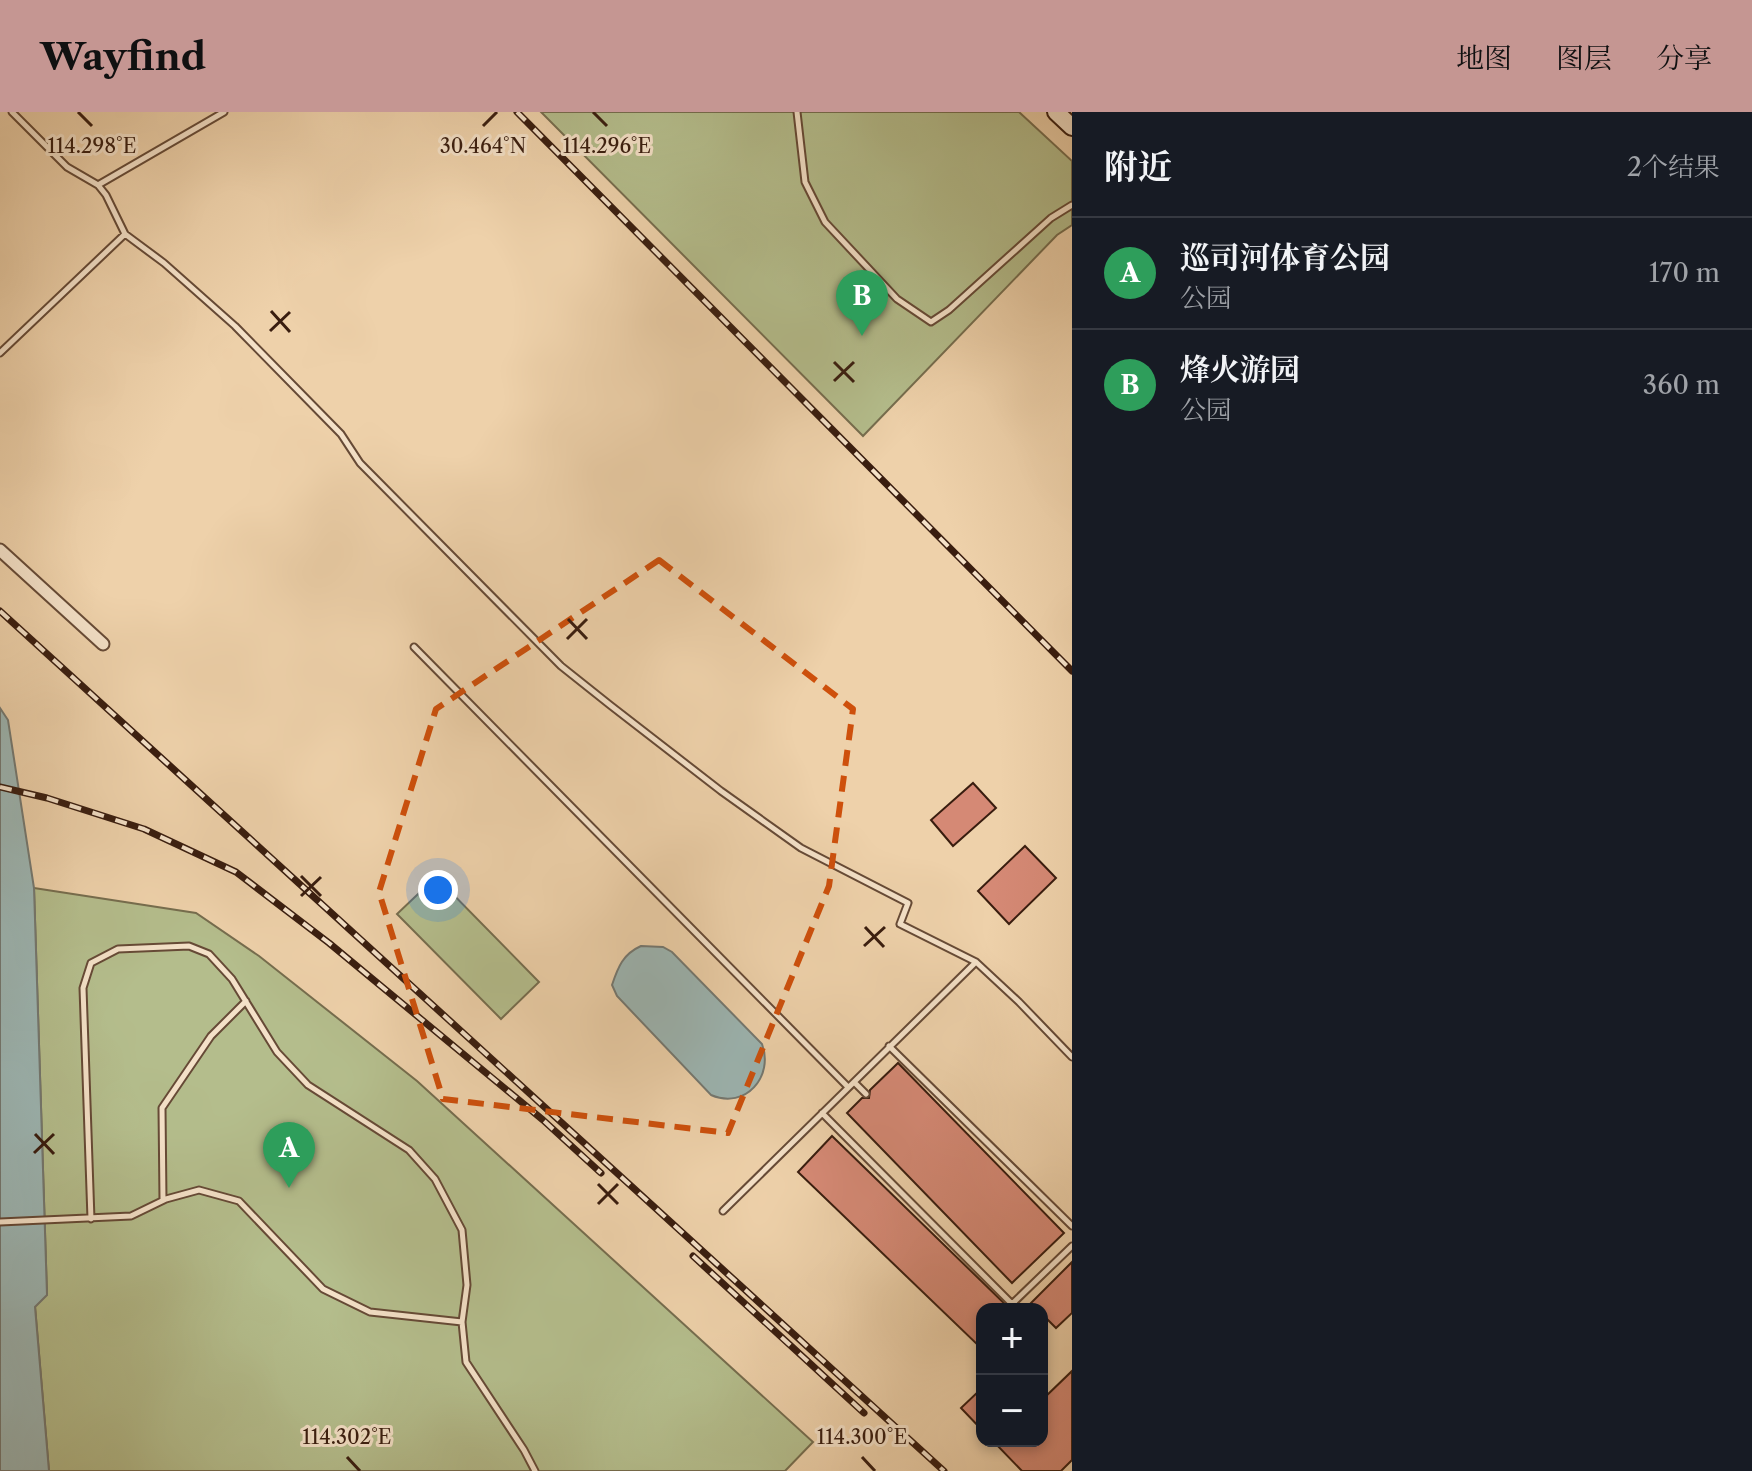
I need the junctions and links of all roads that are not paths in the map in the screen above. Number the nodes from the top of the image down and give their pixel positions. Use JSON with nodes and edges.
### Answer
{"nodes":[{"id":1,"x":12,"y":112,"type":"edge"},
{"id":2,"x":224,"y":112,"type":"edge"},
{"id":3,"x":797,"y":112,"type":"edge"},
{"id":4,"x":1056,"y":112,"type":"edge"},
{"id":5,"x":1072,"y":127,"type":"edge"},
{"id":6,"x":98,"y":185,"type":"junction"},
{"id":7,"x":1072,"y":205,"type":"edge"},
{"id":8,"x":125,"y":234,"type":"junction"},
{"id":9,"x":0,"y":353,"type":"edge"},
{"id":10,"x":0,"y":550,"type":"edge"},
{"id":11,"x":103,"y":644,"type":"dead end"},
{"id":12,"x":414,"y":647,"type":"dead end"},
{"id":13,"x":976,"y":962,"type":"junction"},
{"id":14,"x":246,"y":1001,"type":"junction"},
{"id":15,"x":889,"y":1046,"type":"junction"},
{"id":16,"x":1072,"y":1057,"type":"edge"},
{"id":17,"x":851,"y":1084,"type":"junction"},
{"id":18,"x":866,"y":1094,"type":"dead end"},
{"id":19,"x":822,"y":1113,"type":"junction"},
{"id":20,"x":163,"y":1200,"type":"junction"},
{"id":21,"x":723,"y":1211,"type":"dead end"},
{"id":22,"x":91,"y":1219,"type":"junction"},
{"id":23,"x":0,"y":1222,"type":"edge"},
{"id":24,"x":1072,"y":1226,"type":"edge"},
{"id":25,"x":1072,"y":1246,"type":"edge"},
{"id":26,"x":462,"y":1322,"type":"junction"},
{"id":27,"x":535,"y":1471,"type":"edge"}],
"edges":[{"from":1,"to":6,"type":"lane"},
{"from":2,"to":6,"type":"lane"},
{"from":3,"to":7,"type":"lane"},
{"from":4,"to":5,"type":"main road"},
{"from":6,"to":8,"type":"lane"},
{"from":8,"to":9,"type":"lane"},
{"from":8,"to":13,"type":"lane"},
{"from":10,"to":11,"type":"street"},
{"from":12,"to":17,"type":"lane"},
{"from":13,"to":15,"type":"lane"},
{"from":13,"to":16,"type":"lane"},
{"from":14,"to":20,"type":"lane"},
{"from":14,"to":22,"type":"lane"},
{"from":14,"to":26,"type":"lane"},
{"from":15,"to":17,"type":"lane"},
{"from":15,"to":24,"type":"lane"},
{"from":17,"to":18,"type":"lane"},
{"from":17,"to":19,"type":"lane"},
{"from":19,"to":21,"type":"lane"},
{"from":19,"to":25,"type":"lane"},
{"from":20,"to":22,"type":"lane"},
{"from":20,"to":26,"type":"lane"},
{"from":22,"to":23,"type":"lane"},
{"from":26,"to":27,"type":"lane"}]}
